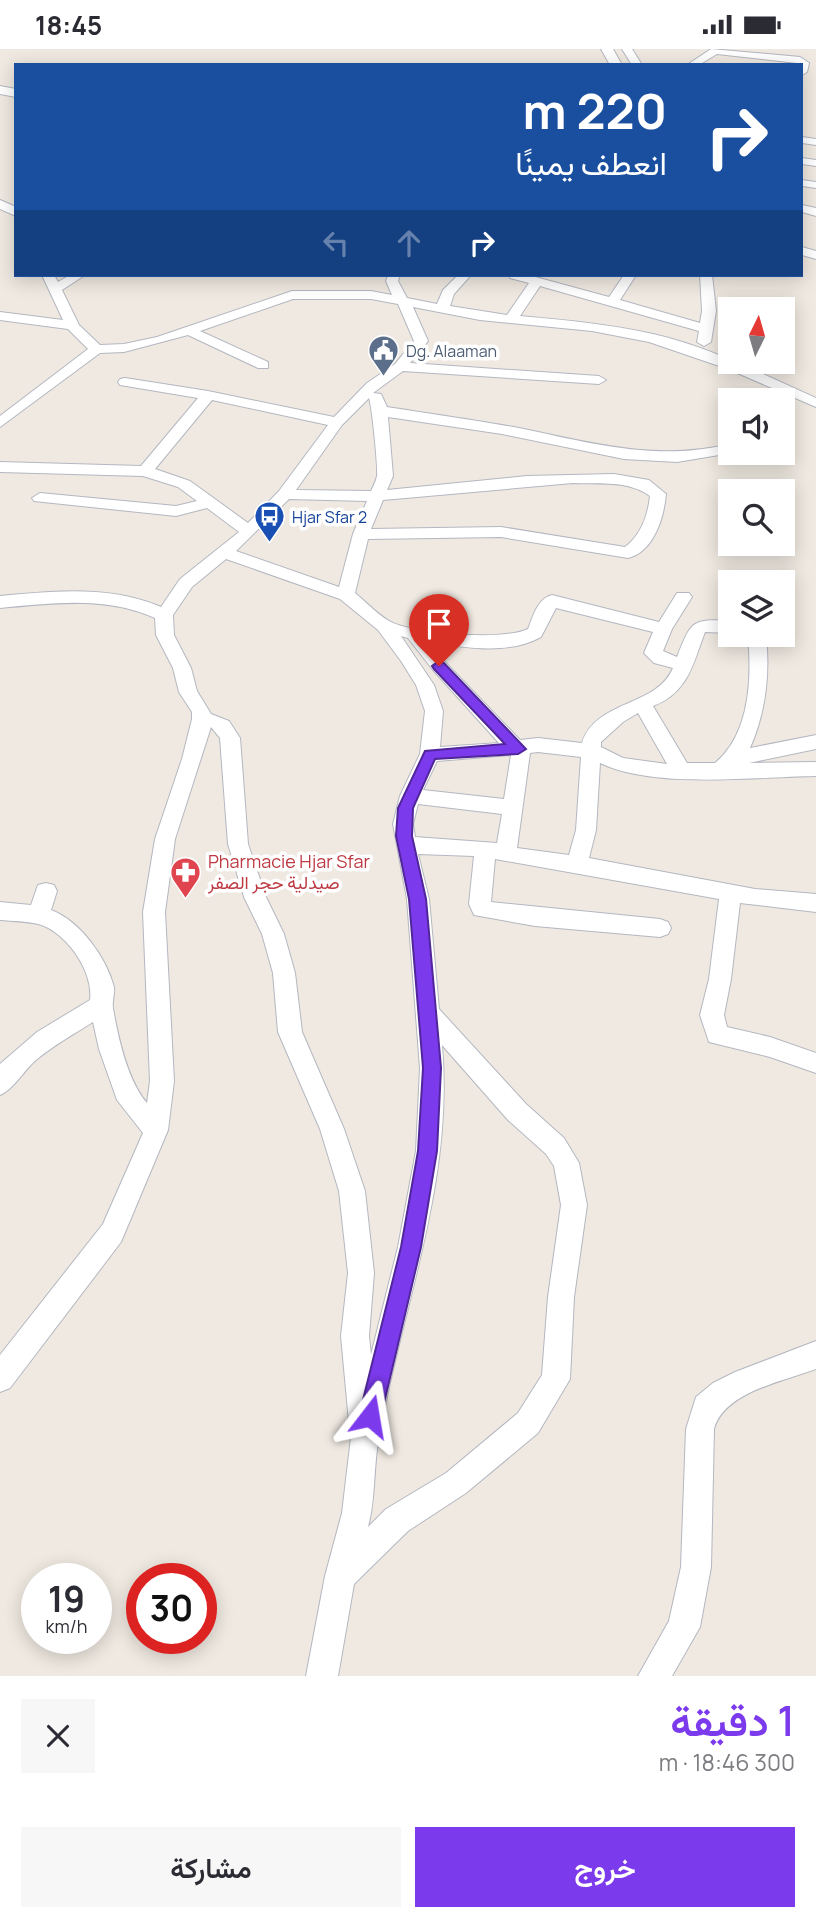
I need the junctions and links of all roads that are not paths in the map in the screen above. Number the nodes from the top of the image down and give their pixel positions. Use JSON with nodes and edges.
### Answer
{"nodes":[{"id":1,"x":716,"y":50,"type":"edge"},
{"id":2,"x":695,"y":63,"type":"edge"},
{"id":3,"x":803,"y":68,"type":"edge"},
{"id":4,"x":49,"y":277,"type":"edge"},
{"id":5,"x":75,"y":277,"type":"edge"},
{"id":6,"x":393,"y":277,"type":"edge"},
{"id":7,"x":463,"y":277,"type":"edge"},
{"id":8,"x":522,"y":277,"type":"edge"},
{"id":9,"x":629,"y":277,"type":"edge"},
{"id":10,"x":706,"y":277,"type":"edge"},
{"id":11,"x":537,"y":281,"type":"junction"},
{"id":12,"x":56,"y":288,"type":"junction"},
{"id":13,"x":399,"y":300,"type":"junction"},
{"id":14,"x":612,"y":302,"type":"junction"},
{"id":15,"x":442,"y":309,"type":"junction"},
{"id":16,"x":0,"y":316,"type":"edge"},
{"id":17,"x":666,"y":317,"type":"junction"},
{"id":18,"x":510,"y":320,"type":"junction"},
{"id":19,"x":72,"y":325,"type":"junction"},
{"id":20,"x":708,"y":329,"type":"junction"},
{"id":21,"x":188,"y":330,"type":"junction"},
{"id":22,"x":652,"y":338,"type":"junction"},
{"id":23,"x":97,"y":349,"type":"junction"},
{"id":24,"x":700,"y":354,"type":"junction"},
{"id":25,"x":263,"y":365,"type":"dead end"},
{"id":26,"x":400,"y":367,"type":"junction"},
{"id":27,"x":599,"y":380,"type":"dead end"},
{"id":28,"x":125,"y":382,"type":"dead end"},
{"id":29,"x":372,"y":386,"type":"junction"},
{"id":30,"x":783,"y":388,"type":"edge"},
{"id":31,"x":795,"y":393,"type":"edge"},
{"id":32,"x":208,"y":395,"type":"junction"},
{"id":33,"x":814,"y":400,"type":"edge"},
{"id":34,"x":381,"y":411,"type":"junction"},
{"id":35,"x":337,"y":422,"type":"junction"},
{"id":36,"x":0,"y":423,"type":"edge"},
{"id":37,"x":718,"y":452,"type":"edge"},
{"id":38,"x":0,"y":467,"type":"edge"},
{"id":39,"x":145,"y":471,"type":"junction"},
{"id":40,"x":285,"y":494,"type":"junction"},
{"id":41,"x":376,"y":496,"type":"junction"},
{"id":42,"x":40,"y":498,"type":"dead end"},
{"id":43,"x":209,"y":502,"type":"junction"},
{"id":44,"x":249,"y":531,"type":"junction"},
{"id":45,"x":361,"y":534,"type":"junction"},
{"id":46,"x":224,"y":553,"type":"junction"},
{"id":47,"x":346,"y":594,"type":"junction"},
{"id":48,"x":683,"y":597,"type":"dead end"},
{"id":49,"x":0,"y":602,"type":"edge"},
{"id":50,"x":164,"y":615,"type":"junction"},
{"id":51,"x":384,"y":626,"type":"junction"},
{"id":52,"x":718,"y":627,"type":"edge"},
{"id":53,"x":663,"y":629,"type":"junction"},
{"id":54,"x":415,"y":634,"type":"junction"},
{"id":55,"x":757,"y":647,"type":"edge"},
{"id":56,"x":682,"y":665,"type":"junction"},
{"id":57,"x":642,"y":704,"type":"junction"},
{"id":58,"x":202,"y":719,"type":"junction"},
{"id":59,"x":816,"y":742,"type":"edge"},
{"id":60,"x":518,"y":749,"type":"junction"},
{"id":61,"x":591,"y":751,"type":"junction"},
{"id":62,"x":430,"y":754,"type":"junction"},
{"id":63,"x":726,"y":765,"type":"junction"},
{"id":64,"x":816,"y":769,"type":"edge"},
{"id":65,"x":682,"y":772,"type":"junction"},
{"id":66,"x":410,"y":796,"type":"junction"},
{"id":67,"x":513,"y":808,"type":"junction"},
{"id":68,"x":406,"y":845,"type":"junction"},
{"id":69,"x":495,"y":851,"type":"junction"},
{"id":70,"x":577,"y":864,"type":"junction"},
{"id":71,"x":46,"y":891,"type":"dead end"},
{"id":72,"x":730,"y":893,"type":"junction"},
{"id":73,"x":816,"y":903,"type":"edge"},
{"id":74,"x":0,"y":911,"type":"edge"},
{"id":75,"x":39,"y":915,"type":"junction"},
{"id":76,"x":660,"y":928,"type":"dead end"},
{"id":77,"x":101,"y":1005,"type":"junction"},
{"id":78,"x":427,"y":1012,"type":"junction"},
{"id":79,"x":815,"y":1059,"type":"edge"},
{"id":80,"x":0,"y":1084,"type":"edge"},
{"id":81,"x":156,"y":1129,"type":"junction"},
{"id":82,"x":816,"y":1356,"type":"edge"},
{"id":83,"x":0,"y":1378,"type":"edge"},
{"id":84,"x":365,"y":1438,"type":"junction"},
{"id":85,"x":340,"y":1576,"type":"junction"},
{"id":86,"x":322,"y":1676,"type":"edge"},
{"id":87,"x":654,"y":1676,"type":"edge"}],
"edges":[{"from":1,"to":2,"type":"street"},
{"from":1,"to":3,"type":"street"},
{"from":4,"to":12,"type":"street"},
{"from":5,"to":12,"type":"street"},
{"from":6,"to":13,"type":"street"},
{"from":7,"to":15,"type":"street"},
{"from":8,"to":11,"type":"street"},
{"from":9,"to":14,"type":"street"},
{"from":10,"to":20,"type":"street"},
{"from":11,"to":14,"type":"street"},
{"from":11,"to":18,"type":"street"},
{"from":12,"to":19,"type":"street"},
{"from":13,"to":15,"type":"street"},
{"from":13,"to":21,"type":"street"},
{"from":13,"to":26,"type":"street"},
{"from":14,"to":17,"type":"street"},
{"from":15,"to":18,"type":"street"},
{"from":16,"to":19,"type":"street"},
{"from":17,"to":20,"type":"street"},
{"from":17,"to":22,"type":"street"},
{"from":18,"to":22,"type":"street"},
{"from":19,"to":23,"type":"street"},
{"from":20,"to":24,"type":"street"},
{"from":21,"to":23,"type":"street"},
{"from":21,"to":25,"type":"street"},
{"from":22,"to":24,"type":"street"},
{"from":23,"to":36,"type":"street"},
{"from":24,"to":30,"type":"street"},
{"from":26,"to":27,"type":"street"},
{"from":26,"to":29,"type":"street"},
{"from":28,"to":32,"type":"street"},
{"from":29,"to":34,"type":"street"},
{"from":29,"to":35,"type":"street"},
{"from":31,"to":33,"type":"street"},
{"from":32,"to":35,"type":"street"},
{"from":32,"to":39,"type":"street"},
{"from":34,"to":37,"type":"street"},
{"from":34,"to":41,"type":"street"},
{"from":35,"to":40,"type":"street"},
{"from":38,"to":39,"type":"street"},
{"from":39,"to":43,"type":"street"},
{"from":40,"to":41,"type":"street"},
{"from":40,"to":44,"type":"street"},
{"from":41,"to":45,"type":"street"},
{"from":41,"to":45,"type":"street"},
{"from":42,"to":43,"type":"street"},
{"from":43,"to":44,"type":"street"},
{"from":44,"to":46,"type":"street"},
{"from":45,"to":47,"type":"street"},
{"from":46,"to":47,"type":"street"},
{"from":46,"to":50,"type":"street"},
{"from":47,"to":51,"type":"street"},
{"from":48,"to":53,"type":"street"},
{"from":49,"to":50,"type":"street"},
{"from":50,"to":58,"type":"street"},
{"from":51,"to":54,"type":"street"},
{"from":51,"to":62,"type":"street"},
{"from":52,"to":56,"type":"street"},
{"from":53,"to":54,"type":"street"},
{"from":53,"to":56,"type":"street"},
{"from":54,"to":60,"type":"street"},
{"from":55,"to":63,"type":"street"},
{"from":56,"to":57,"type":"street"},
{"from":57,"to":61,"type":"street"},
{"from":57,"to":65,"type":"street"},
{"from":58,"to":81,"type":"street"},
{"from":58,"to":84,"type":"street"},
{"from":59,"to":63,"type":"street"},
{"from":60,"to":61,"type":"street"},
{"from":60,"to":62,"type":"street"},
{"from":60,"to":67,"type":"street"},
{"from":61,"to":65,"type":"street"},
{"from":61,"to":70,"type":"street"},
{"from":62,"to":66,"type":"street"},
{"from":63,"to":64,"type":"street"},
{"from":63,"to":65,"type":"street"},
{"from":66,"to":67,"type":"street"},
{"from":66,"to":68,"type":"street"},
{"from":67,"to":69,"type":"street"},
{"from":68,"to":69,"type":"street"},
{"from":68,"to":78,"type":"street"},
{"from":69,"to":70,"type":"street"},
{"from":69,"to":76,"type":"street"},
{"from":70,"to":72,"type":"street"},
{"from":71,"to":75,"type":"street"},
{"from":72,"to":73,"type":"street"},
{"from":72,"to":79,"type":"street"},
{"from":74,"to":75,"type":"street"},
{"from":75,"to":77,"type":"street"},
{"from":77,"to":80,"type":"street"},
{"from":77,"to":81,"type":"street"},
{"from":78,"to":84,"type":"street"},
{"from":78,"to":85,"type":"street"},
{"from":81,"to":83,"type":"street"},
{"from":82,"to":87,"type":"street"},
{"from":84,"to":85,"type":"street"},
{"from":85,"to":86,"type":"street"}]}
